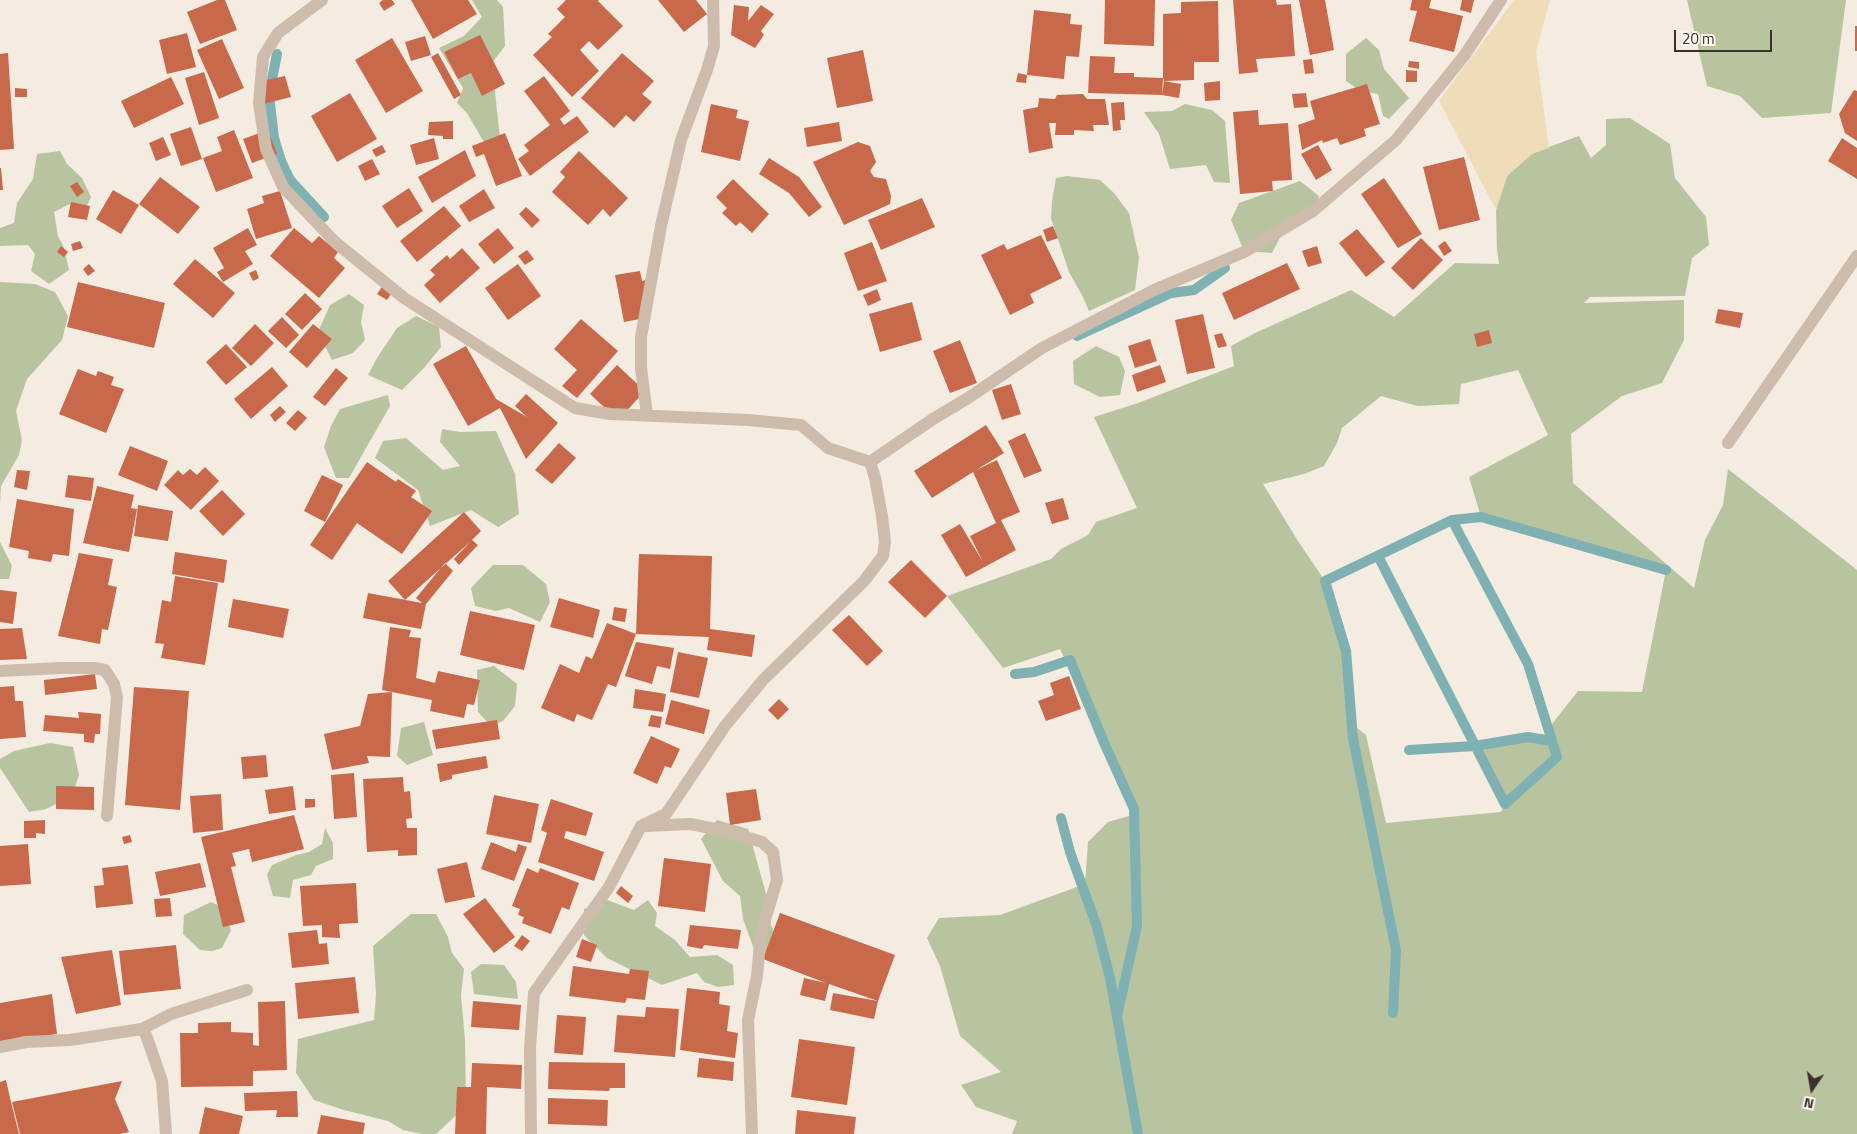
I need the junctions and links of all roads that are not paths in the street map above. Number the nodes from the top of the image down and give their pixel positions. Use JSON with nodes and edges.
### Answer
{"nodes":[{"id":1,"x":322,"y":0,"type":"edge"},
{"id":2,"x":713,"y":0,"type":"edge"},
{"id":3,"x":1501,"y":0,"type":"edge"},
{"id":4,"x":1857,"y":256,"type":"edge"},
{"id":5,"x":647,"y":415,"type":"junction"},
{"id":6,"x":1728,"y":443,"type":"dead end"},
{"id":7,"x":870,"y":462,"type":"junction"},
{"id":8,"x":0,"y":671,"type":"edge"},
{"id":9,"x":107,"y":816,"type":"dead end"},
{"id":10,"x":642,"y":826,"type":"junction"},
{"id":11,"x":247,"y":990,"type":"dead end"},
{"id":12,"x":142,"y":1030,"type":"junction"},
{"id":13,"x":0,"y":1047,"type":"edge"},
{"id":14,"x":166,"y":1134,"type":"edge"},
{"id":15,"x":531,"y":1134,"type":"edge"},
{"id":16,"x":752,"y":1134,"type":"edge"}],
"edges":[{"from":1,"to":5,"type":"street"},
{"from":2,"to":5,"type":"street"},
{"from":3,"to":7,"type":"street"},
{"from":4,"to":6,"type":"street"},
{"from":5,"to":7,"type":"street"},
{"from":7,"to":10,"type":"street"},
{"from":8,"to":9,"type":"street"},
{"from":10,"to":15,"type":"street"},
{"from":10,"to":16,"type":"street"},
{"from":11,"to":12,"type":"street"},
{"from":12,"to":13,"type":"street"},
{"from":12,"to":14,"type":"street"}]}
